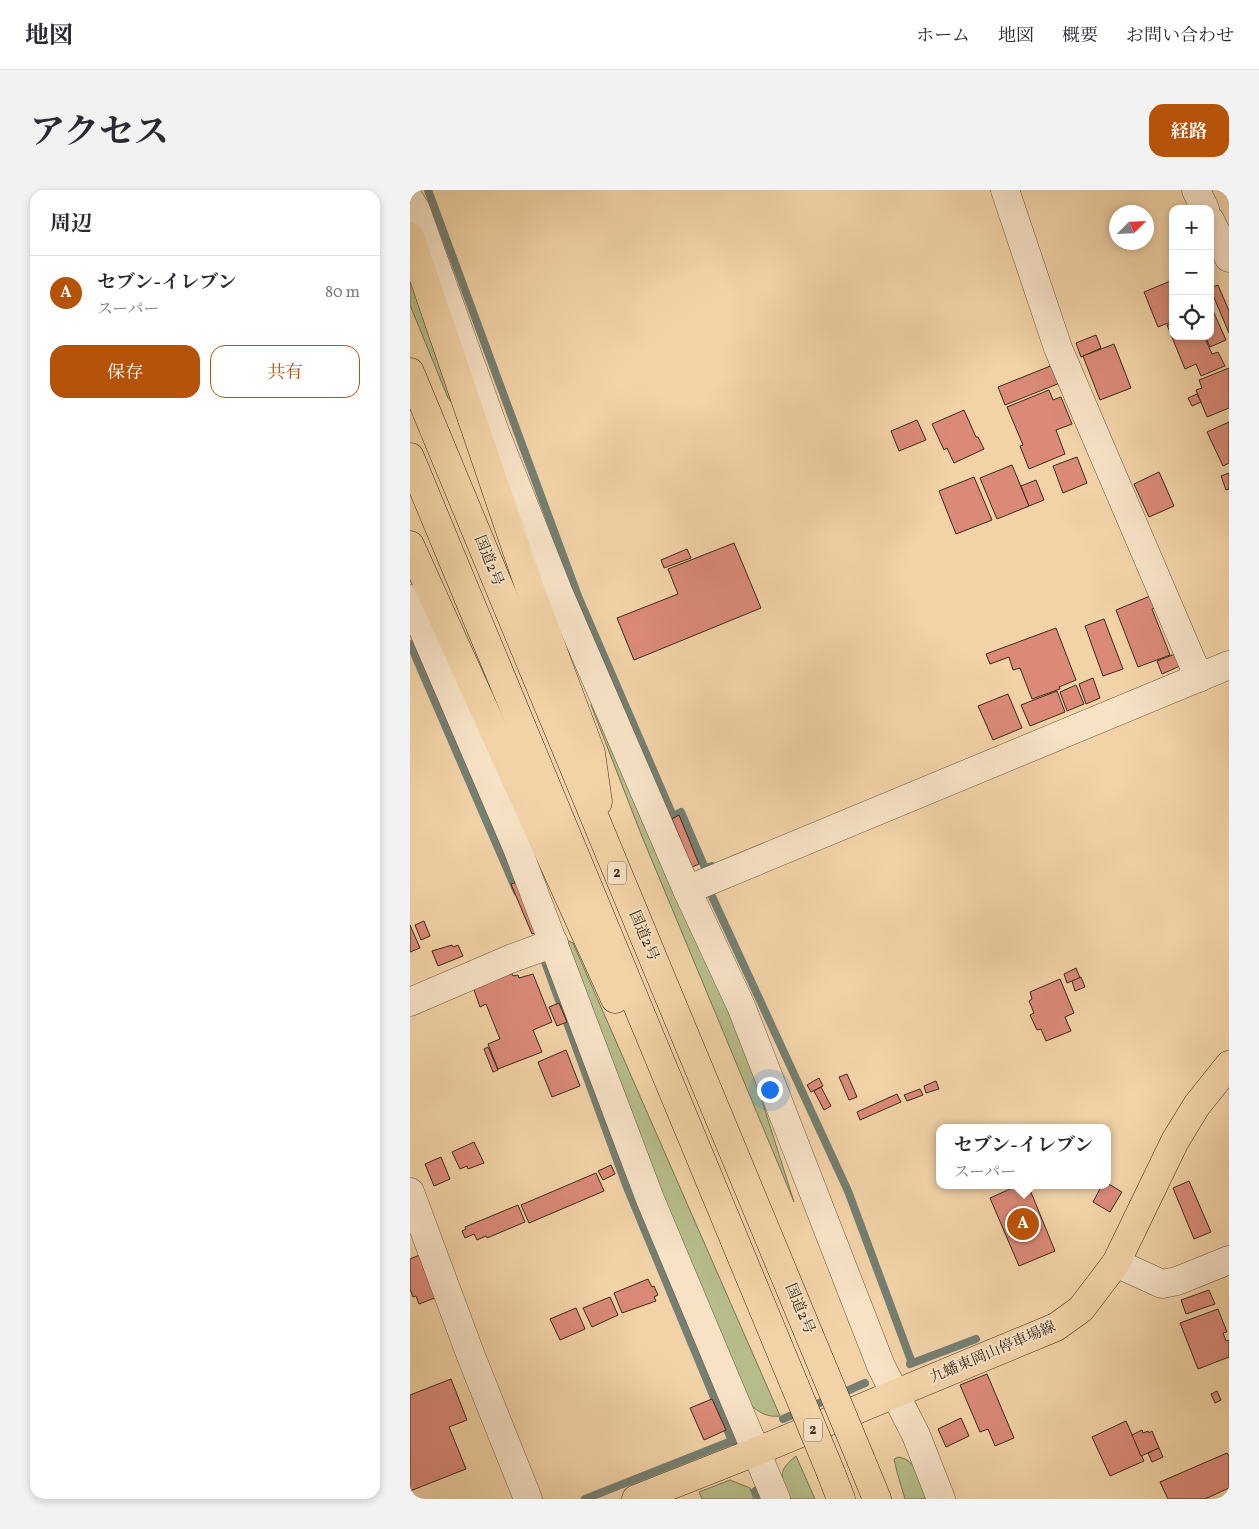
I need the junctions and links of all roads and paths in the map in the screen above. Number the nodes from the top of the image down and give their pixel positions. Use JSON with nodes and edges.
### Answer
{"nodes":[{"id":1,"x":1005,"y":190,"type":"edge"},
{"id":2,"x":1196,"y":190,"type":"edge"},
{"id":3,"x":410,"y":200,"type":"edge"},
{"id":4,"x":1203,"y":205,"type":"edge"},
{"id":5,"x":1214,"y":228,"type":"edge"},
{"id":6,"x":410,"y":237,"type":"edge"},
{"id":7,"x":1229,"y":258,"type":"edge"},
{"id":8,"x":410,"y":372,"type":"edge"},
{"id":9,"x":410,"y":457,"type":"edge"},
{"id":10,"x":410,"y":545,"type":"edge"},
{"id":11,"x":410,"y":599,"type":"edge"},
{"id":12,"x":1229,"y":665,"type":"edge"},
{"id":13,"x":1196,"y":671,"type":"junction"},
{"id":14,"x":603,"y":841,"type":"junction"},
{"id":15,"x":687,"y":890,"type":"junction"},
{"id":16,"x":544,"y":947,"type":"junction"},
{"id":17,"x":410,"y":1002,"type":"edge"},
{"id":18,"x":1229,"y":1065,"type":"edge"},
{"id":19,"x":410,"y":1192,"type":"edge"},
{"id":20,"x":1229,"y":1260,"type":"edge"},
{"id":21,"x":1116,"y":1263,"type":"junction"},
{"id":22,"x":795,"y":1386,"type":"junction"},
{"id":23,"x":895,"y":1394,"type":"junction"},
{"id":24,"x":755,"y":1452,"type":"junction"},
{"id":25,"x":528,"y":1499,"type":"edge"},
{"id":26,"x":636,"y":1499,"type":"edge"},
{"id":27,"x":776,"y":1499,"type":"edge"},
{"id":28,"x":841,"y":1499,"type":"edge"},
{"id":29,"x":877,"y":1499,"type":"edge"},
{"id":30,"x":941,"y":1499,"type":"edge"}],
"edges":[{"from":1,"to":13,"type":"street"},
{"from":2,"to":4,"type":"street"},
{"from":3,"to":15,"type":"street"},
{"from":5,"to":7,"type":"street"},
{"from":6,"to":14,"type":"main road"},
{"from":8,"to":14,"type":"main road","name":"国道2号","number":"2"},
{"from":9,"to":22,"type":"main road","number":"2"},
{"from":10,"to":22,"type":"main road"},
{"from":11,"to":16,"type":"street"},
{"from":12,"to":13,"type":"street"},
{"from":13,"to":15,"type":"street"},
{"from":14,"to":29,"type":"main road","name":"国道2号","number":"2","bridge":true},
{"from":15,"to":23,"type":"street"},
{"from":16,"to":17,"type":"street"},
{"from":16,"to":24,"type":"street"},
{"from":18,"to":21,"type":"main road","name":"九蟠東岡山停車場線"},
{"from":19,"to":25,"type":"street"},
{"from":20,"to":21,"type":"street"},
{"from":21,"to":23,"type":"main road","name":"九蟠東岡山停車場線"},
{"from":22,"to":28,"type":"main road","number":"2","bridge":true},
{"from":23,"to":24,"type":"main road","name":"九蟠東岡山停車場線"},
{"from":23,"to":30,"type":"street"},
{"from":24,"to":26,"type":"main road","name":"九蟠東岡山停車場線"},
{"from":24,"to":27,"type":"street"}]}
